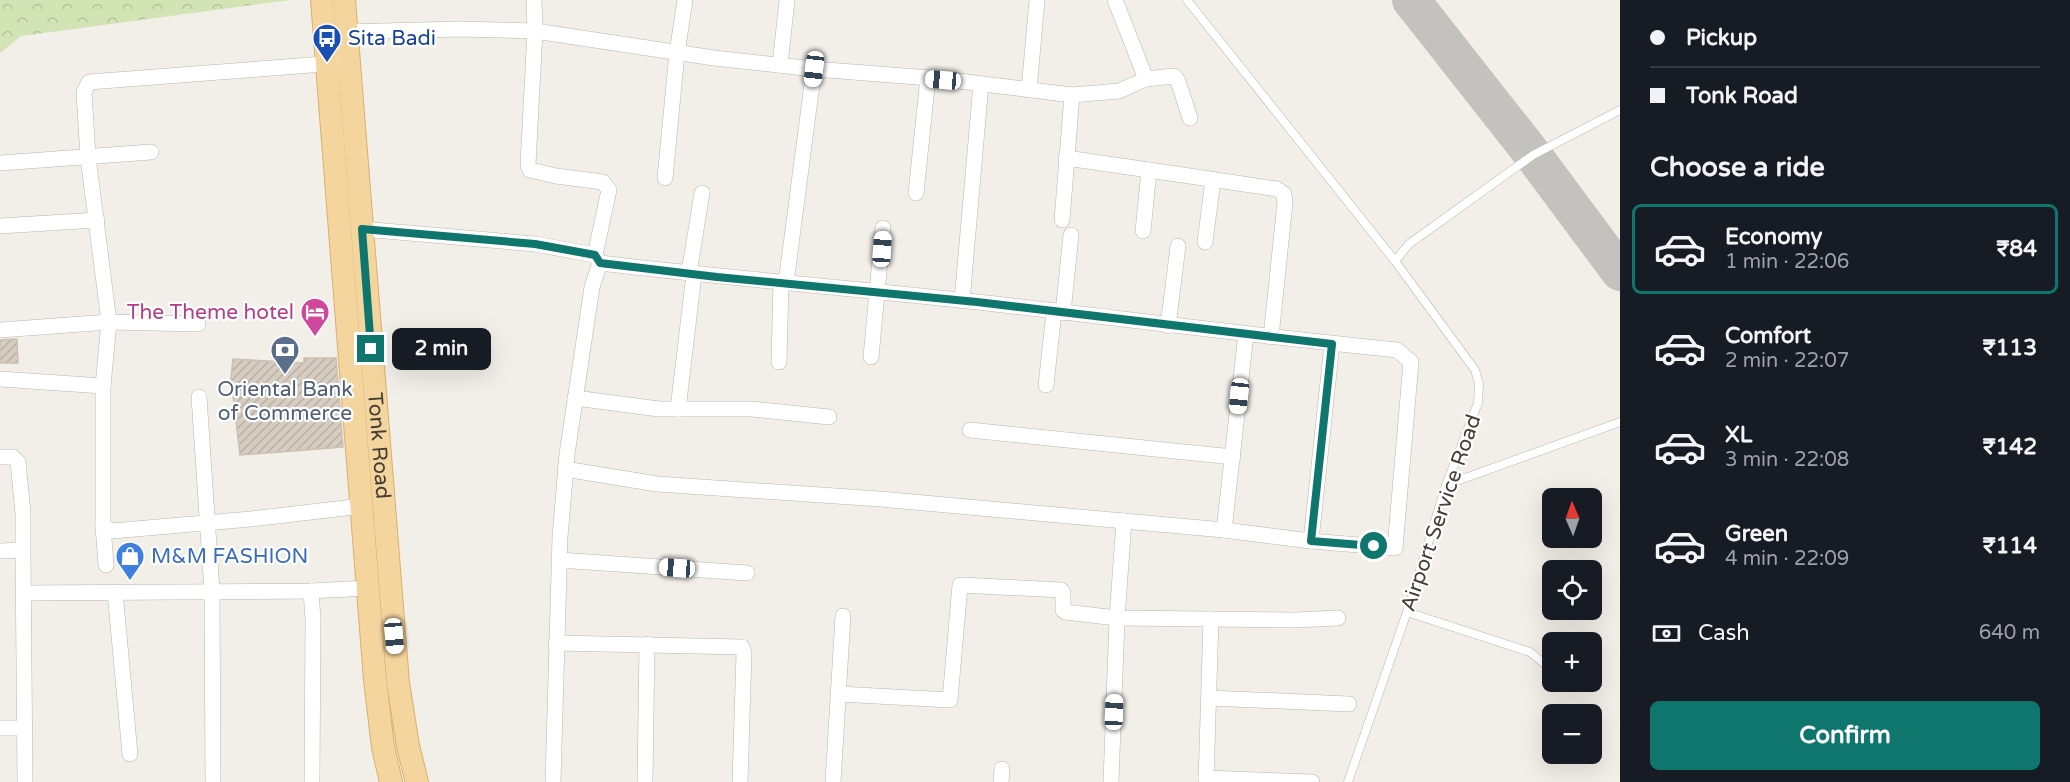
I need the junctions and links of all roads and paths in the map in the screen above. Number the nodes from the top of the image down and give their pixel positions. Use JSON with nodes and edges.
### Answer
{"nodes":[{"id":1,"x":322,"y":0,"type":"edge"},
{"id":2,"x":344,"y":0,"type":"edge"},
{"id":3,"x":534,"y":0,"type":"edge"},
{"id":4,"x":685,"y":0,"type":"edge"},
{"id":5,"x":787,"y":0,"type":"edge"},
{"id":6,"x":1037,"y":0,"type":"edge"},
{"id":7,"x":1115,"y":0,"type":"edge"},
{"id":8,"x":1186,"y":0,"type":"edge"},
{"id":9,"x":535,"y":31,"type":"junction"},
{"id":10,"x":346,"y":32,"type":"junction"},
{"id":11,"x":676,"y":52,"type":"junction"},
{"id":12,"x":338,"y":63,"type":"junction"},
{"id":13,"x":780,"y":65,"type":"junction"},
{"id":14,"x":814,"y":69,"type":"junction"},
{"id":15,"x":928,"y":78,"type":"junction"},
{"id":16,"x":1146,"y":80,"type":"junction"},
{"id":17,"x":981,"y":84,"type":"junction"},
{"id":18,"x":1029,"y":90,"type":"junction"},
{"id":19,"x":1072,"y":94,"type":"junction"},
{"id":20,"x":1620,"y":110,"type":"edge"},
{"id":21,"x":1190,"y":118,"type":"dead end"},
{"id":22,"x":151,"y":152,"type":"dead end"},
{"id":23,"x":88,"y":157,"type":"junction"},
{"id":24,"x":1066,"y":158,"type":"junction"},
{"id":25,"x":0,"y":164,"type":"edge"},
{"id":26,"x":1149,"y":170,"type":"junction"},
{"id":27,"x":665,"y":178,"type":"dead end"},
{"id":28,"x":1213,"y":180,"type":"junction"},
{"id":29,"x":702,"y":193,"type":"dead end"},
{"id":30,"x":916,"y":193,"type":"dead end"},
{"id":31,"x":97,"y":220,"type":"junction"},
{"id":32,"x":1062,"y":220,"type":"dead end"},
{"id":33,"x":0,"y":225,"type":"edge"},
{"id":34,"x":883,"y":228,"type":"dead end"},
{"id":35,"x":362,"y":229,"type":"junction"},
{"id":36,"x":1143,"y":231,"type":"dead end"},
{"id":37,"x":1071,"y":235,"type":"dead end"},
{"id":38,"x":1205,"y":242,"type":"dead end"},
{"id":39,"x":1178,"y":246,"type":"dead end"},
{"id":40,"x":597,"y":259,"type":"junction"},
{"id":41,"x":1395,"y":261,"type":"junction"},
{"id":42,"x":691,"y":274,"type":"junction"},
{"id":43,"x":783,"y":283,"type":"junction"},
{"id":44,"x":878,"y":292,"type":"junction"},
{"id":45,"x":962,"y":301,"type":"junction"},
{"id":46,"x":1059,"y":312,"type":"junction"},
{"id":47,"x":110,"y":322,"type":"junction"},
{"id":48,"x":198,"y":324,"type":"dead end"},
{"id":49,"x":1168,"y":326,"type":"junction"},
{"id":50,"x":0,"y":330,"type":"edge"},
{"id":51,"x":1246,"y":334,"type":"junction"},
{"id":52,"x":1270,"y":336,"type":"junction"},
{"id":53,"x":1332,"y":344,"type":"junction"},
{"id":54,"x":872,"y":357,"type":"dead end"},
{"id":55,"x":779,"y":362,"type":"dead end"},
{"id":56,"x":0,"y":379,"type":"edge"},
{"id":57,"x":1046,"y":385,"type":"dead end"},
{"id":58,"x":103,"y":386,"type":"junction"},
{"id":59,"x":200,"y":397,"type":"dead end"},
{"id":60,"x":575,"y":398,"type":"junction"},
{"id":61,"x":678,"y":409,"type":"junction"},
{"id":62,"x":829,"y":417,"type":"dead end"},
{"id":63,"x":1620,"y":422,"type":"edge"},
{"id":64,"x":970,"y":430,"type":"dead end"},
{"id":65,"x":0,"y":457,"type":"edge"},
{"id":66,"x":1233,"y":457,"type":"junction"},
{"id":67,"x":566,"y":469,"type":"junction"},
{"id":68,"x":1446,"y":484,"type":"junction"},
{"id":69,"x":362,"y":506,"type":"junction"},
{"id":70,"x":1124,"y":521,"type":"junction"},
{"id":71,"x":209,"y":522,"type":"junction"},
{"id":72,"x":103,"y":526,"type":"junction"},
{"id":73,"x":1224,"y":530,"type":"junction"},
{"id":74,"x":1311,"y":541,"type":"junction"},
{"id":75,"x":23,"y":550,"type":"junction"},
{"id":76,"x":0,"y":551,"type":"edge"},
{"id":77,"x":559,"y":560,"type":"junction"},
{"id":78,"x":106,"y":566,"type":"dead end"},
{"id":79,"x":747,"y":573,"type":"dead end"},
{"id":80,"x":368,"y":588,"type":"junction"},
{"id":81,"x":212,"y":591,"type":"junction"},
{"id":82,"x":310,"y":591,"type":"junction"},
{"id":83,"x":115,"y":592,"type":"junction"},
{"id":84,"x":24,"y":593,"type":"junction"},
{"id":85,"x":1407,"y":612,"type":"junction"},
{"id":86,"x":843,"y":616,"type":"dead end"},
{"id":87,"x":1117,"y":618,"type":"junction"},
{"id":88,"x":1338,"y":618,"type":"dead end"},
{"id":89,"x":1211,"y":619,"type":"junction"},
{"id":90,"x":556,"y":643,"type":"junction"},
{"id":91,"x":646,"y":644,"type":"junction"},
{"id":92,"x":1542,"y":662,"type":"edge"},
{"id":93,"x":839,"y":694,"type":"junction"},
{"id":94,"x":1209,"y":698,"type":"junction"},
{"id":95,"x":1349,"y":704,"type":"dead end"},
{"id":96,"x":0,"y":728,"type":"edge"},
{"id":97,"x":25,"y":728,"type":"junction"},
{"id":98,"x":130,"y":754,"type":"dead end"},
{"id":99,"x":1206,"y":780,"type":"edge"},
{"id":100,"x":25,"y":782,"type":"edge"},
{"id":101,"x":213,"y":782,"type":"edge"},
{"id":102,"x":312,"y":782,"type":"edge"},
{"id":103,"x":391,"y":782,"type":"edge"},
{"id":104,"x":417,"y":782,"type":"edge"},
{"id":105,"x":553,"y":782,"type":"edge"},
{"id":106,"x":645,"y":782,"type":"edge"},
{"id":107,"x":740,"y":782,"type":"edge"},
{"id":108,"x":832,"y":782,"type":"edge"},
{"id":109,"x":1111,"y":782,"type":"edge"},
{"id":110,"x":1312,"y":782,"type":"edge"},
{"id":111,"x":1348,"y":782,"type":"edge"}],
"edges":[{"from":1,"to":12,"type":"main road","name":"Tonk Road"},
{"from":2,"to":10,"type":"main road","name":"Tonk Road"},
{"from":3,"to":9,"type":"street"},
{"from":4,"to":11,"type":"street"},
{"from":5,"to":13,"type":"street"},
{"from":6,"to":18,"type":"street"},
{"from":7,"to":16,"type":"street"},
{"from":8,"to":41,"type":"lane","name":"Airport Service Road"},
{"from":9,"to":10,"type":"street"},
{"from":9,"to":11,"type":"street"},
{"from":9,"to":40,"type":"street"},
{"from":10,"to":12,"type":"main road","name":"Tonk Road"},
{"from":11,"to":13,"type":"street"},
{"from":11,"to":27,"type":"street"},
{"from":12,"to":23,"type":"street"},
{"from":12,"to":35,"type":"main road","name":"Tonk Road"},
{"from":12,"to":69,"type":"main road","name":"Tonk Road"},
{"from":13,"to":14,"type":"street"},
{"from":14,"to":15,"type":"street"},
{"from":14,"to":43,"type":"street"},
{"from":15,"to":17,"type":"street"},
{"from":15,"to":30,"type":"street"},
{"from":16,"to":19,"type":"street"},
{"from":16,"to":21,"type":"street"},
{"from":17,"to":18,"type":"street"},
{"from":17,"to":45,"type":"street"},
{"from":18,"to":19,"type":"street"},
{"from":19,"to":24,"type":"street"},
{"from":20,"to":41,"type":"lane"},
{"from":22,"to":23,"type":"street"},
{"from":23,"to":25,"type":"street"},
{"from":23,"to":31,"type":"street"},
{"from":24,"to":26,"type":"street"},
{"from":24,"to":32,"type":"street"},
{"from":26,"to":28,"type":"street"},
{"from":26,"to":36,"type":"street"},
{"from":28,"to":38,"type":"street"},
{"from":28,"to":52,"type":"street"},
{"from":29,"to":42,"type":"street"},
{"from":31,"to":33,"type":"street"},
{"from":31,"to":47,"type":"street"},
{"from":34,"to":44,"type":"street"},
{"from":35,"to":40,"type":"street"},
{"from":35,"to":104,"type":"main road","name":"Tonk Road"},
{"from":37,"to":46,"type":"street"},
{"from":39,"to":49,"type":"street"},
{"from":40,"to":42,"type":"street"},
{"from":40,"to":60,"type":"street"},
{"from":41,"to":68,"type":"lane","name":"Airport Service Road"},
{"from":42,"to":43,"type":"street"},
{"from":42,"to":61,"type":"street"},
{"from":43,"to":44,"type":"street"},
{"from":43,"to":55,"type":"street"},
{"from":44,"to":45,"type":"street"},
{"from":44,"to":54,"type":"street"},
{"from":45,"to":46,"type":"street"},
{"from":46,"to":49,"type":"street"},
{"from":46,"to":57,"type":"street"},
{"from":47,"to":48,"type":"street"},
{"from":47,"to":50,"type":"street"},
{"from":47,"to":58,"type":"street"},
{"from":49,"to":51,"type":"street"},
{"from":51,"to":52,"type":"street"},
{"from":51,"to":66,"type":"street"},
{"from":52,"to":53,"type":"street"},
{"from":53,"to":74,"type":"street"},
{"from":53,"to":74,"type":"street"},
{"from":56,"to":58,"type":"street"},
{"from":58,"to":72,"type":"street"},
{"from":59,"to":71,"type":"street"},
{"from":60,"to":61,"type":"street"},
{"from":60,"to":67,"type":"street"},
{"from":61,"to":62,"type":"street"},
{"from":63,"to":68,"type":"lane"},
{"from":64,"to":66,"type":"street"},
{"from":65,"to":75,"type":"street"},
{"from":66,"to":73,"type":"street"},
{"from":67,"to":70,"type":"street"},
{"from":67,"to":77,"type":"street"},
{"from":68,"to":85,"type":"lane","name":"Airport Service Road"},
{"from":69,"to":71,"type":"street"},
{"from":69,"to":80,"type":"main road","name":"Tonk Road"},
{"from":70,"to":73,"type":"street"},
{"from":70,"to":87,"type":"street"},
{"from":71,"to":72,"type":"street"},
{"from":71,"to":81,"type":"street"},
{"from":72,"to":78,"type":"street"},
{"from":73,"to":74,"type":"street"},
{"from":75,"to":76,"type":"street"},
{"from":75,"to":84,"type":"street"},
{"from":77,"to":79,"type":"street"},
{"from":77,"to":90,"type":"street"},
{"from":80,"to":82,"type":"street"},
{"from":80,"to":103,"type":"main road","name":"Tonk Road"},
{"from":81,"to":82,"type":"street"},
{"from":81,"to":83,"type":"street"},
{"from":81,"to":101,"type":"street"},
{"from":82,"to":102,"type":"street"},
{"from":83,"to":84,"type":"street"},
{"from":83,"to":98,"type":"street"},
{"from":84,"to":97,"type":"street"},
{"from":85,"to":92,"type":"lane"},
{"from":85,"to":111,"type":"lane","name":"Airport Service Road"},
{"from":86,"to":93,"type":"street"},
{"from":87,"to":89,"type":"street"},
{"from":87,"to":93,"type":"street"},
{"from":87,"to":109,"type":"street"},
{"from":88,"to":89,"type":"street"},
{"from":89,"to":94,"type":"street"},
{"from":90,"to":91,"type":"street"},
{"from":90,"to":105,"type":"street"},
{"from":91,"to":106,"type":"street"},
{"from":91,"to":107,"type":"street"},
{"from":93,"to":108,"type":"street"},
{"from":94,"to":95,"type":"street"},
{"from":94,"to":99,"type":"street"},
{"from":96,"to":97,"type":"street"},
{"from":97,"to":100,"type":"street"},
{"from":99,"to":110,"type":"street"}]}
